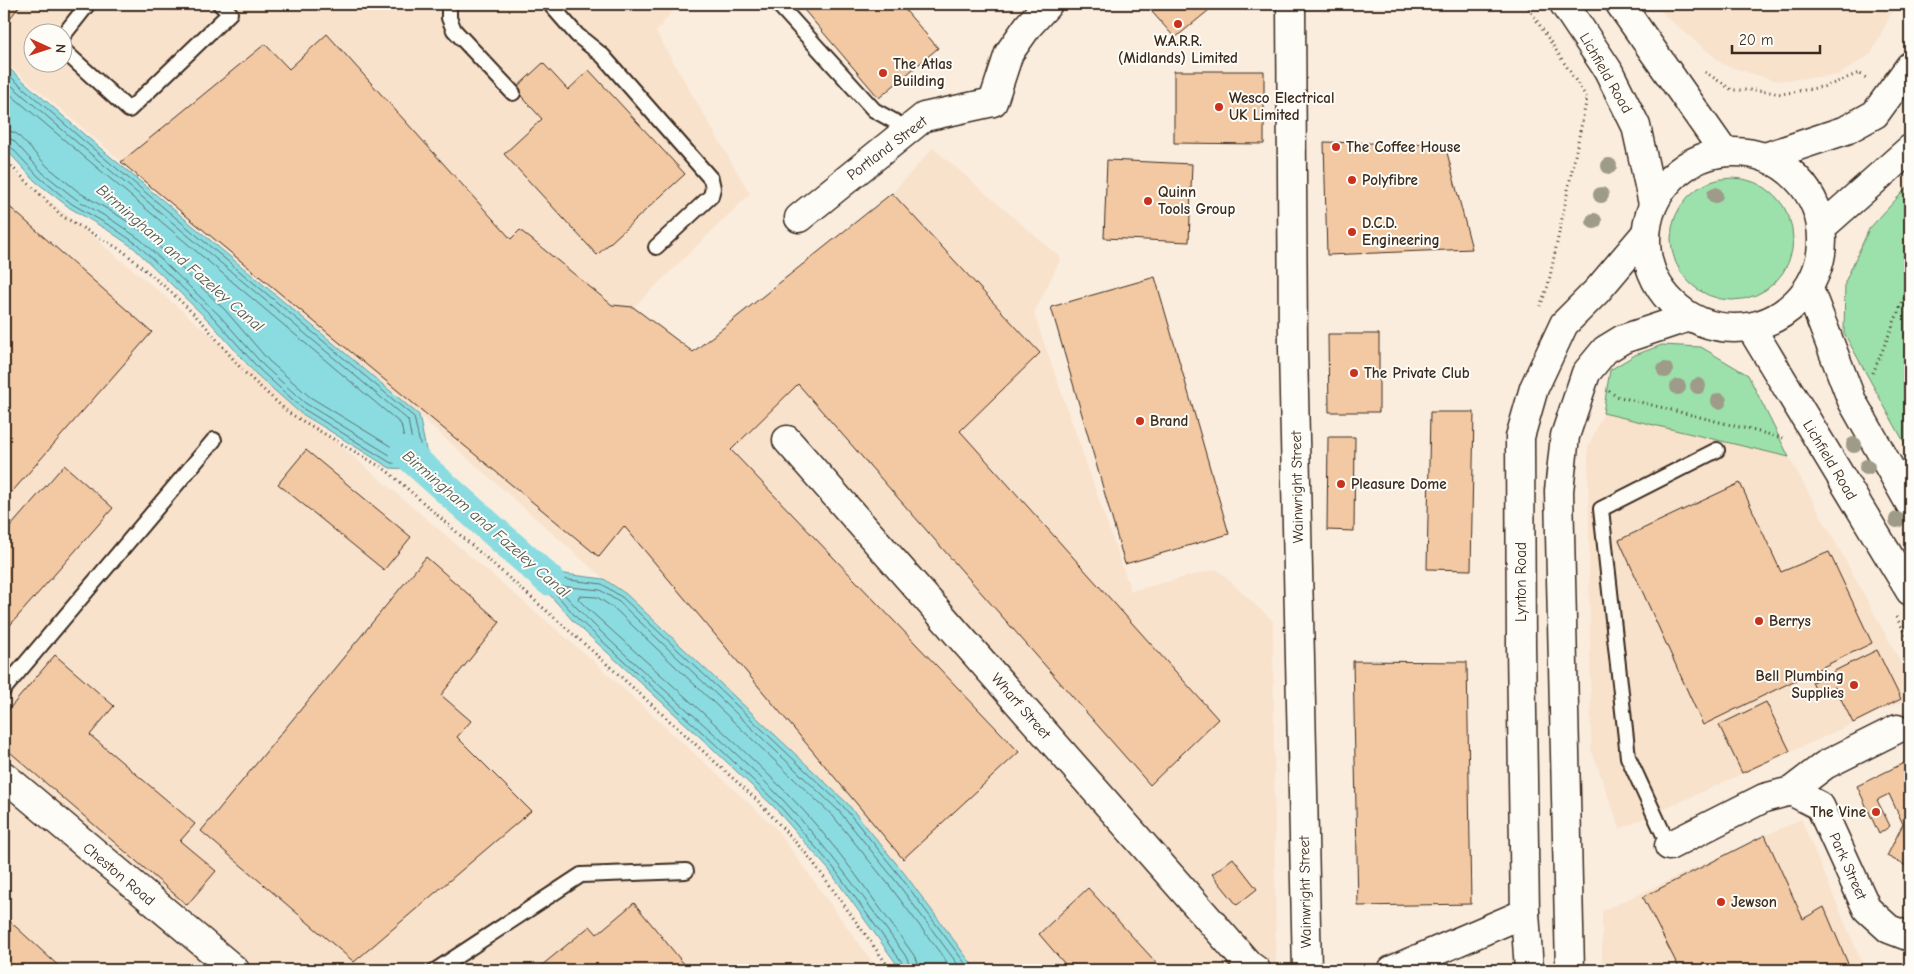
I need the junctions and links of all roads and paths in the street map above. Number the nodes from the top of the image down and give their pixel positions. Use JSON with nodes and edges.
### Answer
{"nodes":[{"id":1,"x":88,"y":4,"type":"edge"},
{"id":2,"x":220,"y":4,"type":"edge"},
{"id":3,"x":449,"y":4,"type":"edge"},
{"id":4,"x":550,"y":4,"type":"edge"},
{"id":5,"x":778,"y":4,"type":"edge"},
{"id":6,"x":1048,"y":4,"type":"edge"},
{"id":7,"x":1291,"y":4,"type":"edge"},
{"id":8,"x":1526,"y":4,"type":"edge"},
{"id":9,"x":1564,"y":4,"type":"edge"},
{"id":10,"x":1620,"y":4,"type":"edge"},
{"id":11,"x":72,"y":24,"type":"edge"},
{"id":12,"x":72,"y":58,"type":"edge"},
{"id":13,"x":1910,"y":66,"type":"edge"},
{"id":14,"x":1700,"y":67,"type":"dead end"},
{"id":15,"x":513,"y":93,"type":"dead end"},
{"id":16,"x":1888,"y":96,"type":"junction"},
{"id":17,"x":908,"y":129,"type":"junction"},
{"id":18,"x":1910,"y":150,"type":"edge"},
{"id":19,"x":1724,"y":152,"type":"junction"},
{"id":20,"x":1765,"y":157,"type":"junction"},
{"id":21,"x":4,"y":159,"type":"edge"},
{"id":22,"x":1653,"y":204,"type":"junction"},
{"id":23,"x":799,"y":218,"type":"dead end"},
{"id":24,"x":1822,"y":227,"type":"junction"},
{"id":25,"x":1646,"y":233,"type":"junction"},
{"id":26,"x":656,"y":247,"type":"dead end"},
{"id":27,"x":1910,"y":284,"type":"edge"},
{"id":28,"x":1809,"y":289,"type":"junction"},
{"id":29,"x":1537,"y":313,"type":"dead end"},
{"id":30,"x":1689,"y":317,"type":"junction"},
{"id":31,"x":1751,"y":328,"type":"junction"},
{"id":32,"x":1586,"y":373,"type":"junction"},
{"id":33,"x":1871,"y":378,"type":"dead end"},
{"id":34,"x":214,"y":440,"type":"dead end"},
{"id":35,"x":787,"y":440,"type":"dead end"},
{"id":36,"x":1790,"y":440,"type":"dead end"},
{"id":37,"x":1718,"y":450,"type":"dead end"},
{"id":38,"x":1910,"y":504,"type":"edge"},
{"id":39,"x":1910,"y":591,"type":"edge"},
{"id":40,"x":4,"y":689,"type":"edge"},
{"id":41,"x":1897,"y":729,"type":"dead end"},
{"id":42,"x":4,"y":776,"type":"edge"},
{"id":43,"x":1791,"y":791,"type":"junction"},
{"id":44,"x":1669,"y":846,"type":"joint"},
{"id":45,"x":686,"y":871,"type":"dead end"},
{"id":46,"x":1525,"y":913,"type":"junction"},
{"id":47,"x":1910,"y":937,"type":"edge"},
{"id":48,"x":235,"y":970,"type":"edge"},
{"id":49,"x":436,"y":970,"type":"edge"},
{"id":50,"x":891,"y":970,"type":"edge"},
{"id":51,"x":1256,"y":970,"type":"edge"},
{"id":52,"x":1307,"y":970,"type":"edge"},
{"id":53,"x":1392,"y":970,"type":"edge"},
{"id":54,"x":1529,"y":970,"type":"edge"},
{"id":55,"x":1570,"y":970,"type":"edge"}],
"edges":[{"from":1,"to":11,"type":"lane"},
{"from":2,"to":12,"type":"lane"},
{"from":3,"to":15,"type":"lane"},
{"from":4,"to":26,"type":"lane"},
{"from":5,"to":17,"type":"lane"},
{"from":6,"to":17,"type":"main road","name":"Portland Street"},
{"from":7,"to":52,"type":"main road","name":"Wainwright Street"},
{"from":8,"to":29,"type":"path"},
{"from":9,"to":22,"type":"main road","name":"Lichfield Road"},
{"from":10,"to":19,"type":"main road"},
{"from":13,"to":16,"type":"main road"},
{"from":14,"to":16,"type":"path"},
{"from":16,"to":20,"type":"main road"},
{"from":17,"to":23,"type":"main road","name":"Portland Street"},
{"from":18,"to":24,"type":"main road"},
{"from":19,"to":20,"type":"main road"},
{"from":19,"to":22,"type":"main road"},
{"from":20,"to":24,"type":"main road"},
{"from":21,"to":50,"type":"path"},
{"from":22,"to":25,"type":"main road"},
{"from":24,"to":28,"type":"main road"},
{"from":25,"to":30,"type":"main road"},
{"from":25,"to":46,"type":"main road","name":"Lynton Road"},
{"from":27,"to":33,"type":"path"},
{"from":28,"to":31,"type":"main road"},
{"from":28,"to":38,"type":"main road"},
{"from":30,"to":31,"type":"main road"},
{"from":30,"to":32,"type":"main road"},
{"from":31,"to":39,"type":"main road","name":"Lichfield Road"},
{"from":32,"to":36,"type":"path"},
{"from":32,"to":55,"type":"main road"},
{"from":34,"to":40,"type":"lane"},
{"from":35,"to":51,"type":"main road","name":"Wharf Street"},
{"from":37,"to":44,"type":"lane"},
{"from":41,"to":43,"type":"main road"},
{"from":42,"to":48,"type":"main road","name":"Cheston Road"},
{"from":43,"to":44,"type":"main road"},
{"from":43,"to":47,"type":"main road","name":"Park Street"},
{"from":45,"to":49,"type":"lane"},
{"from":46,"to":53,"type":"main road"},
{"from":46,"to":54,"type":"main road","name":"Lynton Road"}]}
